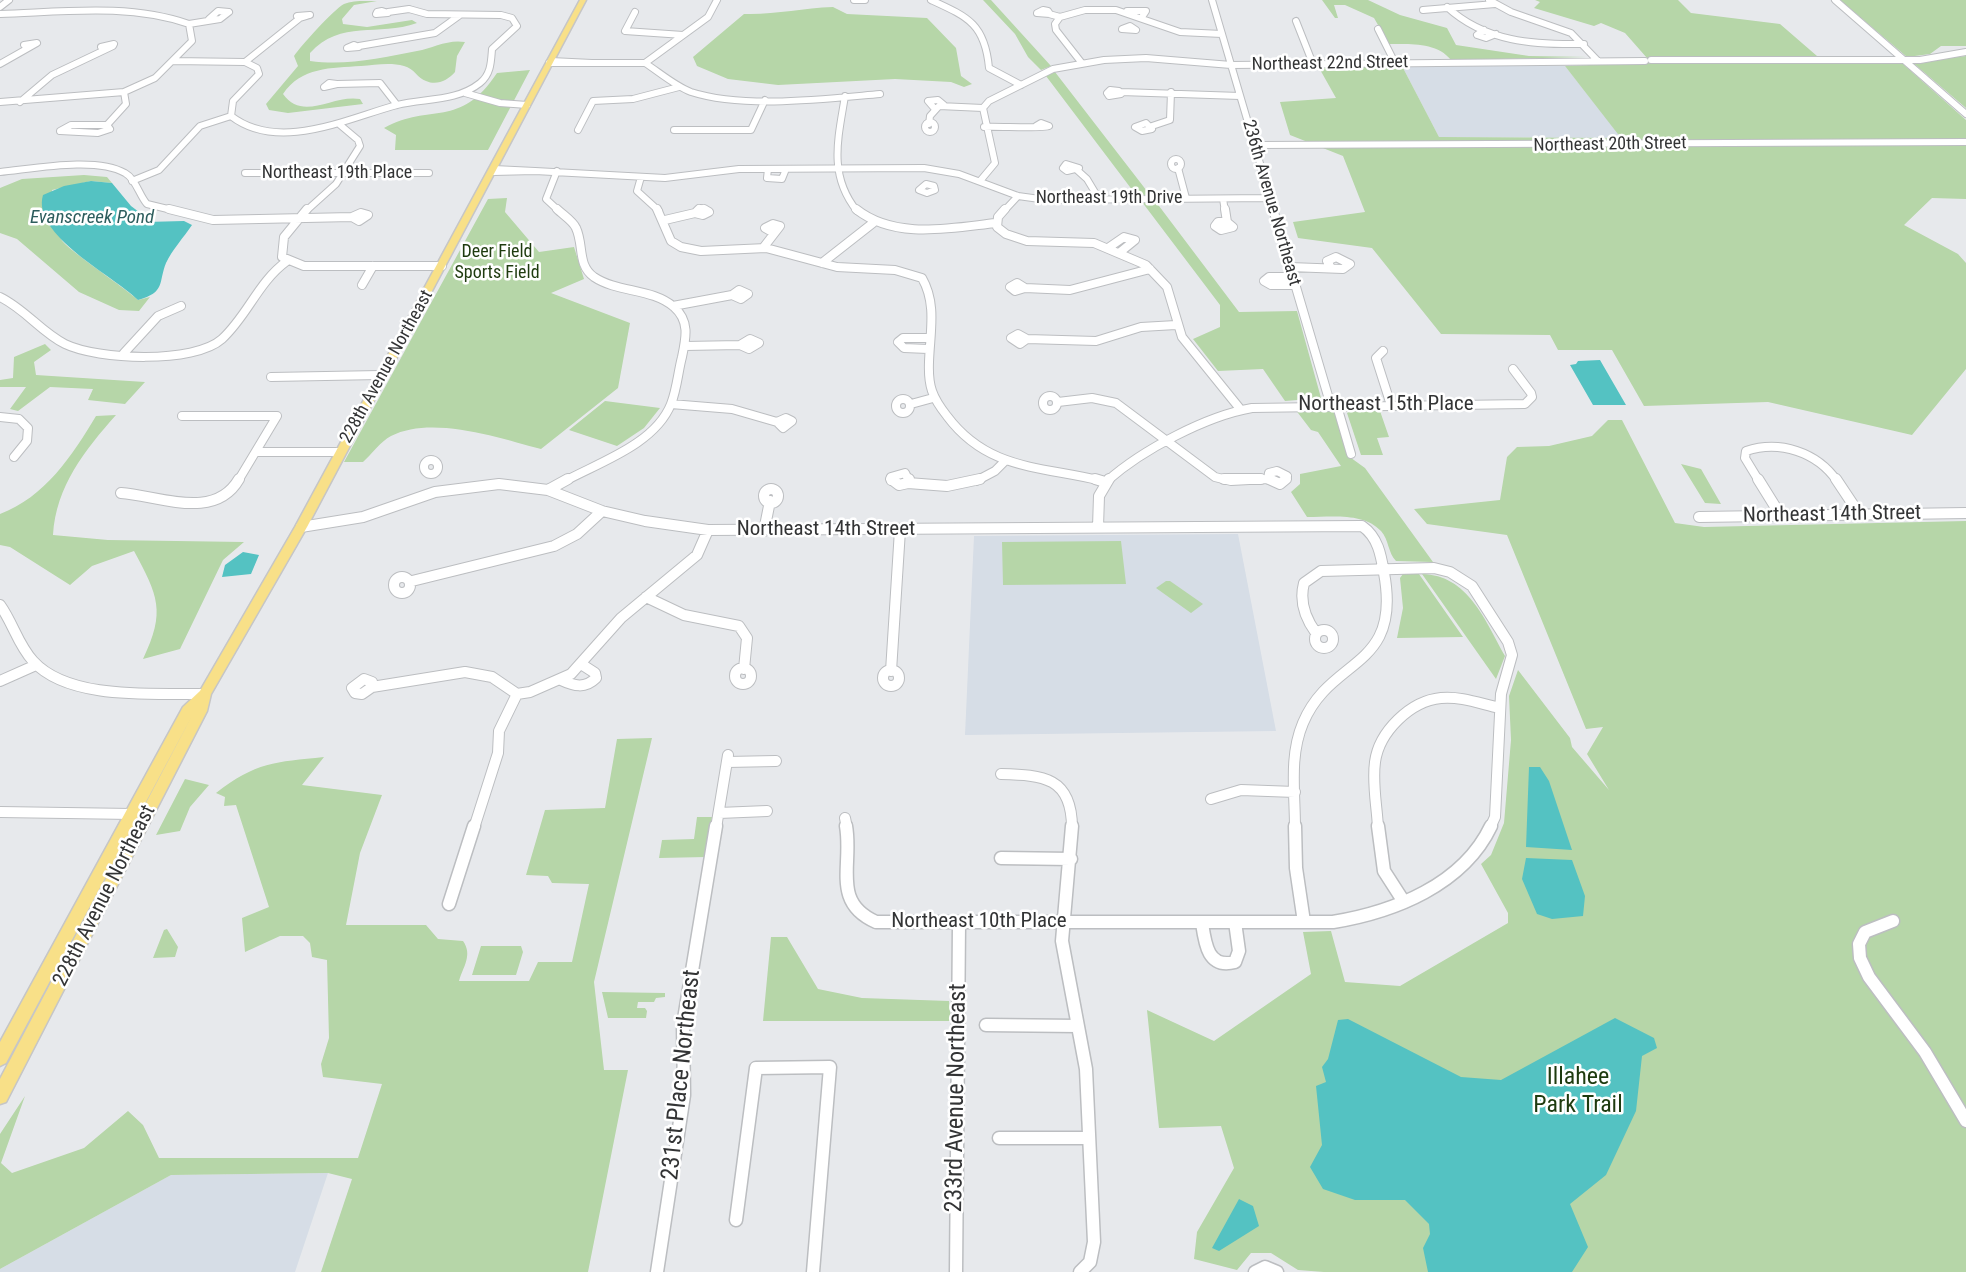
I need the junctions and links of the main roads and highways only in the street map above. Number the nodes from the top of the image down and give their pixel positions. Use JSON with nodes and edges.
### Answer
{"nodes":[{"id":1,"x":583,"y":0,"type":"edge"},
{"id":2,"x":527,"y":105,"type":"joint"},
{"id":3,"x":494,"y":170,"type":"joint"},
{"id":4,"x":205,"y":694,"type":"junction"},
{"id":5,"x":169,"y":772,"type":"junction"},
{"id":6,"x":132,"y":814,"type":"junction"},
{"id":7,"x":36,"y":993,"type":"junction"},
{"id":8,"x":0,"y":1058,"type":"edge"},
{"id":9,"x":13,"y":1072,"type":"junction"},
{"id":10,"x":0,"y":1096,"type":"edge"}],
"edges":[{"from":1,"to":2,"type":"main road","name":"228th Avenue Northeast"},
{"from":2,"to":3,"type":"main road","name":"228th Avenue Northeast"},
{"from":3,"to":4,"type":"main road","name":"228th Avenue Northeast"},
{"from":4,"to":5,"type":"main road","name":"228th Avenue Northeast"},
{"from":4,"to":6,"type":"main road","name":"228th Avenue Northeast"},
{"from":5,"to":6,"type":"main road"},
{"from":5,"to":9,"type":"main road","name":"228th Avenue Northeast"},
{"from":6,"to":7,"type":"main road","name":"228th Avenue Northeast"},
{"from":7,"to":8,"type":"main road","name":"228th Avenue Northeast"},
{"from":7,"to":9,"type":"main road"},
{"from":9,"to":10,"type":"main road","name":"228th Avenue Northeast"}]}
